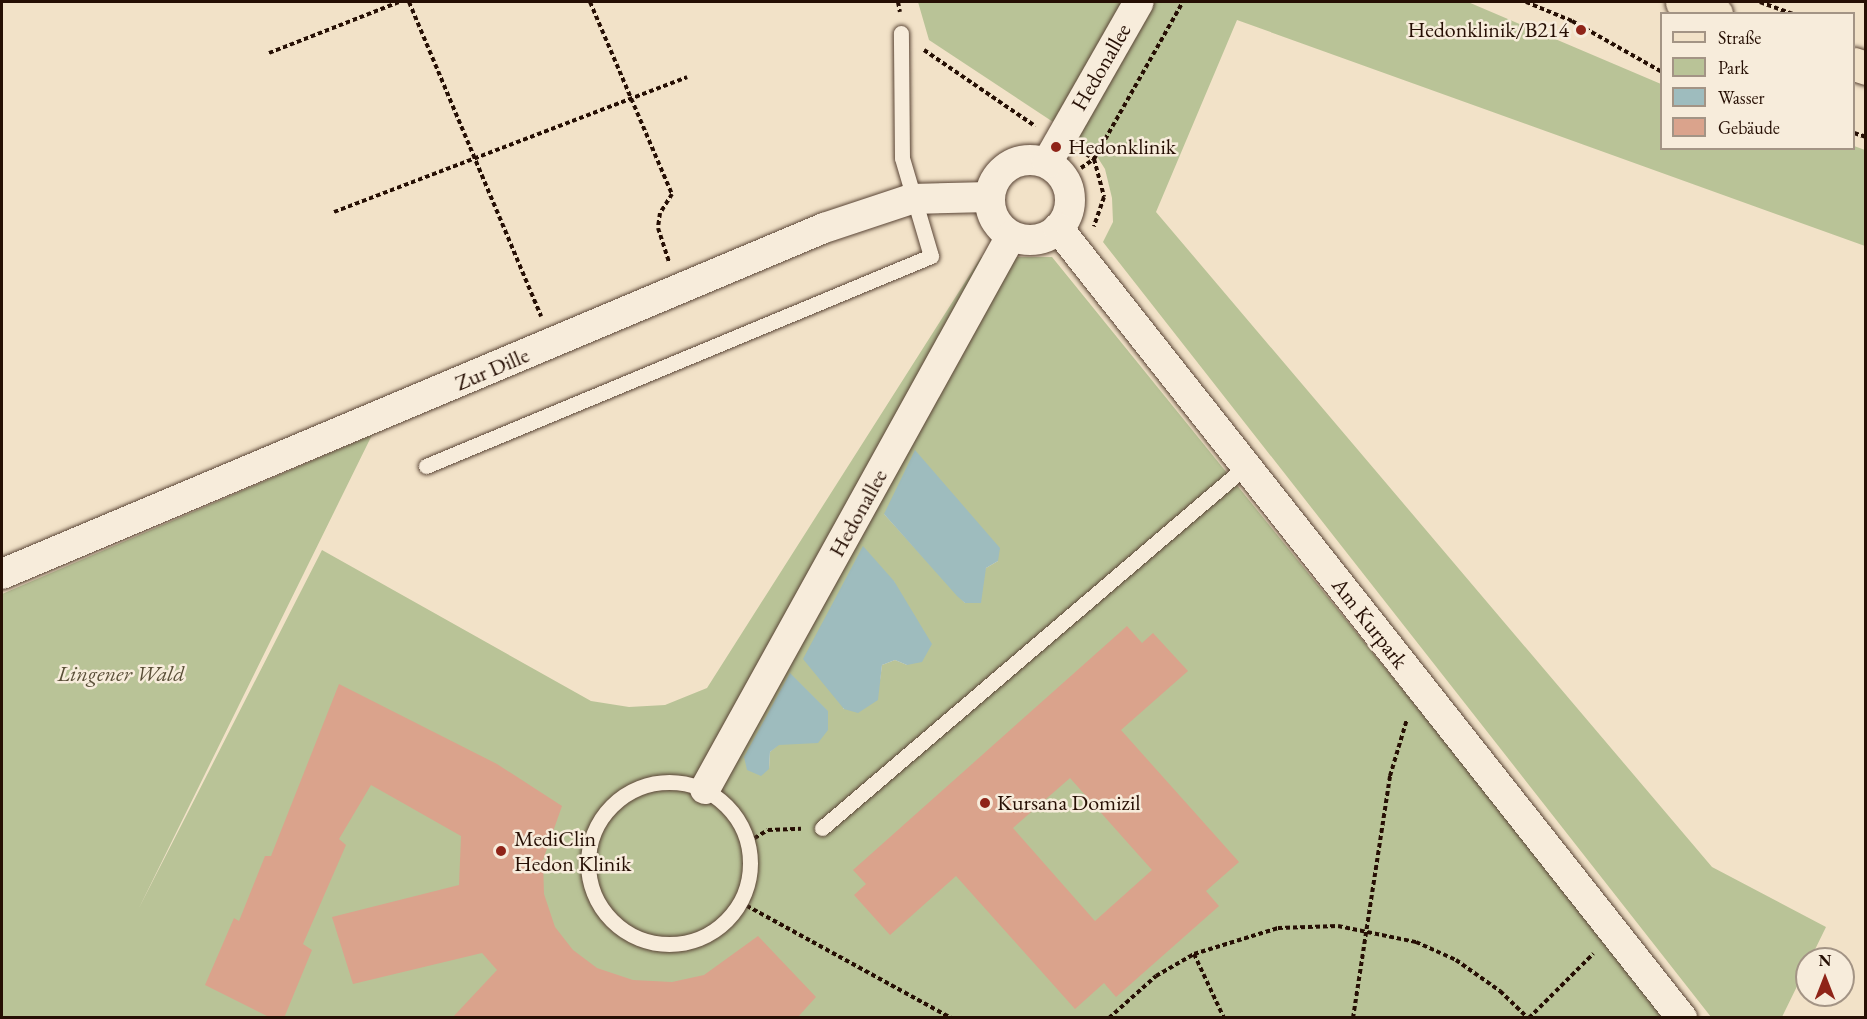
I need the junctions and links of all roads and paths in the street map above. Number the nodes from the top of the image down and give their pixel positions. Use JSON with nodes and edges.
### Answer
{"nodes":[{"id":1,"x":399,"y":2,"type":"edge"},
{"id":2,"x":409,"y":2,"type":"edge"},
{"id":3,"x":590,"y":2,"type":"edge"},
{"id":4,"x":1139,"y":2,"type":"edge"},
{"id":5,"x":1183,"y":2,"type":"edge"},
{"id":6,"x":1526,"y":2,"type":"edge"},
{"id":7,"x":1682,"y":2,"type":"edge"},
{"id":8,"x":1760,"y":2,"type":"edge"},
{"id":9,"x":1710,"y":12,"type":"edge"},
{"id":10,"x":1787,"y":12,"type":"edge"},
{"id":11,"x":902,"y":33,"type":"joint"},
{"id":12,"x":269,"y":53,"type":"dead end"},
{"id":13,"x":1660,"y":71,"type":"edge"},
{"id":14,"x":687,"y":77,"type":"dead end"},
{"id":15,"x":632,"y":100,"type":"junction"},
{"id":16,"x":1053,"y":151,"type":"junction"},
{"id":17,"x":474,"y":156,"type":"junction"},
{"id":18,"x":990,"y":197,"type":"junction"},
{"id":19,"x":911,"y":199,"type":"junction"},
{"id":20,"x":334,"y":212,"type":"dead end"},
{"id":21,"x":1058,"y":228,"type":"junction"},
{"id":22,"x":1011,"y":236,"type":"junction"},
{"id":23,"x":682,"y":288,"type":"junction"},
{"id":24,"x":552,"y":343,"type":"junction"},
{"id":25,"x":426,"y":466,"type":"dead end"},
{"id":26,"x":1246,"y":466,"type":"junction"},
{"id":27,"x":2,"y":574,"type":"edge"},
{"id":28,"x":1418,"y":684,"type":"junction"},
{"id":29,"x":705,"y":789,"type":"junction"},
{"id":30,"x":822,"y":828,"type":"joint"},
{"id":31,"x":748,"y":842,"type":"junction"},
{"id":32,"x":740,"y":902,"type":"junction"},
{"id":33,"x":1369,"y":929,"type":"junction"},
{"id":34,"x":1615,"y":933,"type":"junction"},
{"id":35,"x":1194,"y":954,"type":"junction"},
{"id":36,"x":951,"y":1017,"type":"edge"},
{"id":37,"x":1109,"y":1017,"type":"edge"},
{"id":38,"x":1224,"y":1017,"type":"edge"},
{"id":39,"x":1353,"y":1017,"type":"edge"},
{"id":40,"x":1529,"y":1017,"type":"edge"},
{"id":41,"x":1682,"y":1017,"type":"edge"}],
"edges":[{"from":1,"to":12,"type":"path"},
{"from":2,"to":17,"type":"path"},
{"from":3,"to":15,"type":"path"},
{"from":4,"to":16,"type":"street","name":"Hedonallee"},
{"from":5,"to":16,"type":"path"},
{"from":6,"to":13,"type":"path"},
{"from":7,"to":9,"type":"main road"},
{"from":8,"to":10,"type":"path"},
{"from":11,"to":16,"type":"path"},
{"from":11,"to":19,"type":"lane"},
{"from":14,"to":15,"type":"path"},
{"from":15,"to":17,"type":"path"},
{"from":15,"to":23,"type":"path"},
{"from":16,"to":18,"type":"street"},
{"from":16,"to":21,"type":"street"},
{"from":17,"to":20,"type":"path"},
{"from":17,"to":24,"type":"path"},
{"from":18,"to":19,"type":"street","name":"Zur Dille"},
{"from":18,"to":22,"type":"street"},
{"from":19,"to":23,"type":"street","name":"Zur Dille"},
{"from":19,"to":25,"type":"lane"},
{"from":21,"to":22,"type":"street"},
{"from":21,"to":26,"type":"street","name":"Am Kurpark"},
{"from":22,"to":29,"type":"street","name":"Hedonallee"},
{"from":23,"to":24,"type":"street","name":"Zur Dille"},
{"from":24,"to":27,"type":"street","name":"Zur Dille"},
{"from":26,"to":28,"type":"street","name":"Am Kurpark"},
{"from":26,"to":30,"type":"lane"},
{"from":28,"to":33,"type":"path"},
{"from":28,"to":34,"type":"street","name":"Am Kurpark"},
{"from":29,"to":31,"type":"lane"},
{"from":29,"to":32,"type":"lane"},
{"from":30,"to":31,"type":"path"},
{"from":31,"to":32,"type":"lane"},
{"from":32,"to":36,"type":"path"},
{"from":33,"to":35,"type":"path"},
{"from":33,"to":39,"type":"path"},
{"from":33,"to":40,"type":"path"},
{"from":34,"to":40,"type":"path"},
{"from":34,"to":41,"type":"street","name":"Am Kurpark"},
{"from":35,"to":37,"type":"path"},
{"from":35,"to":38,"type":"path"}]}
